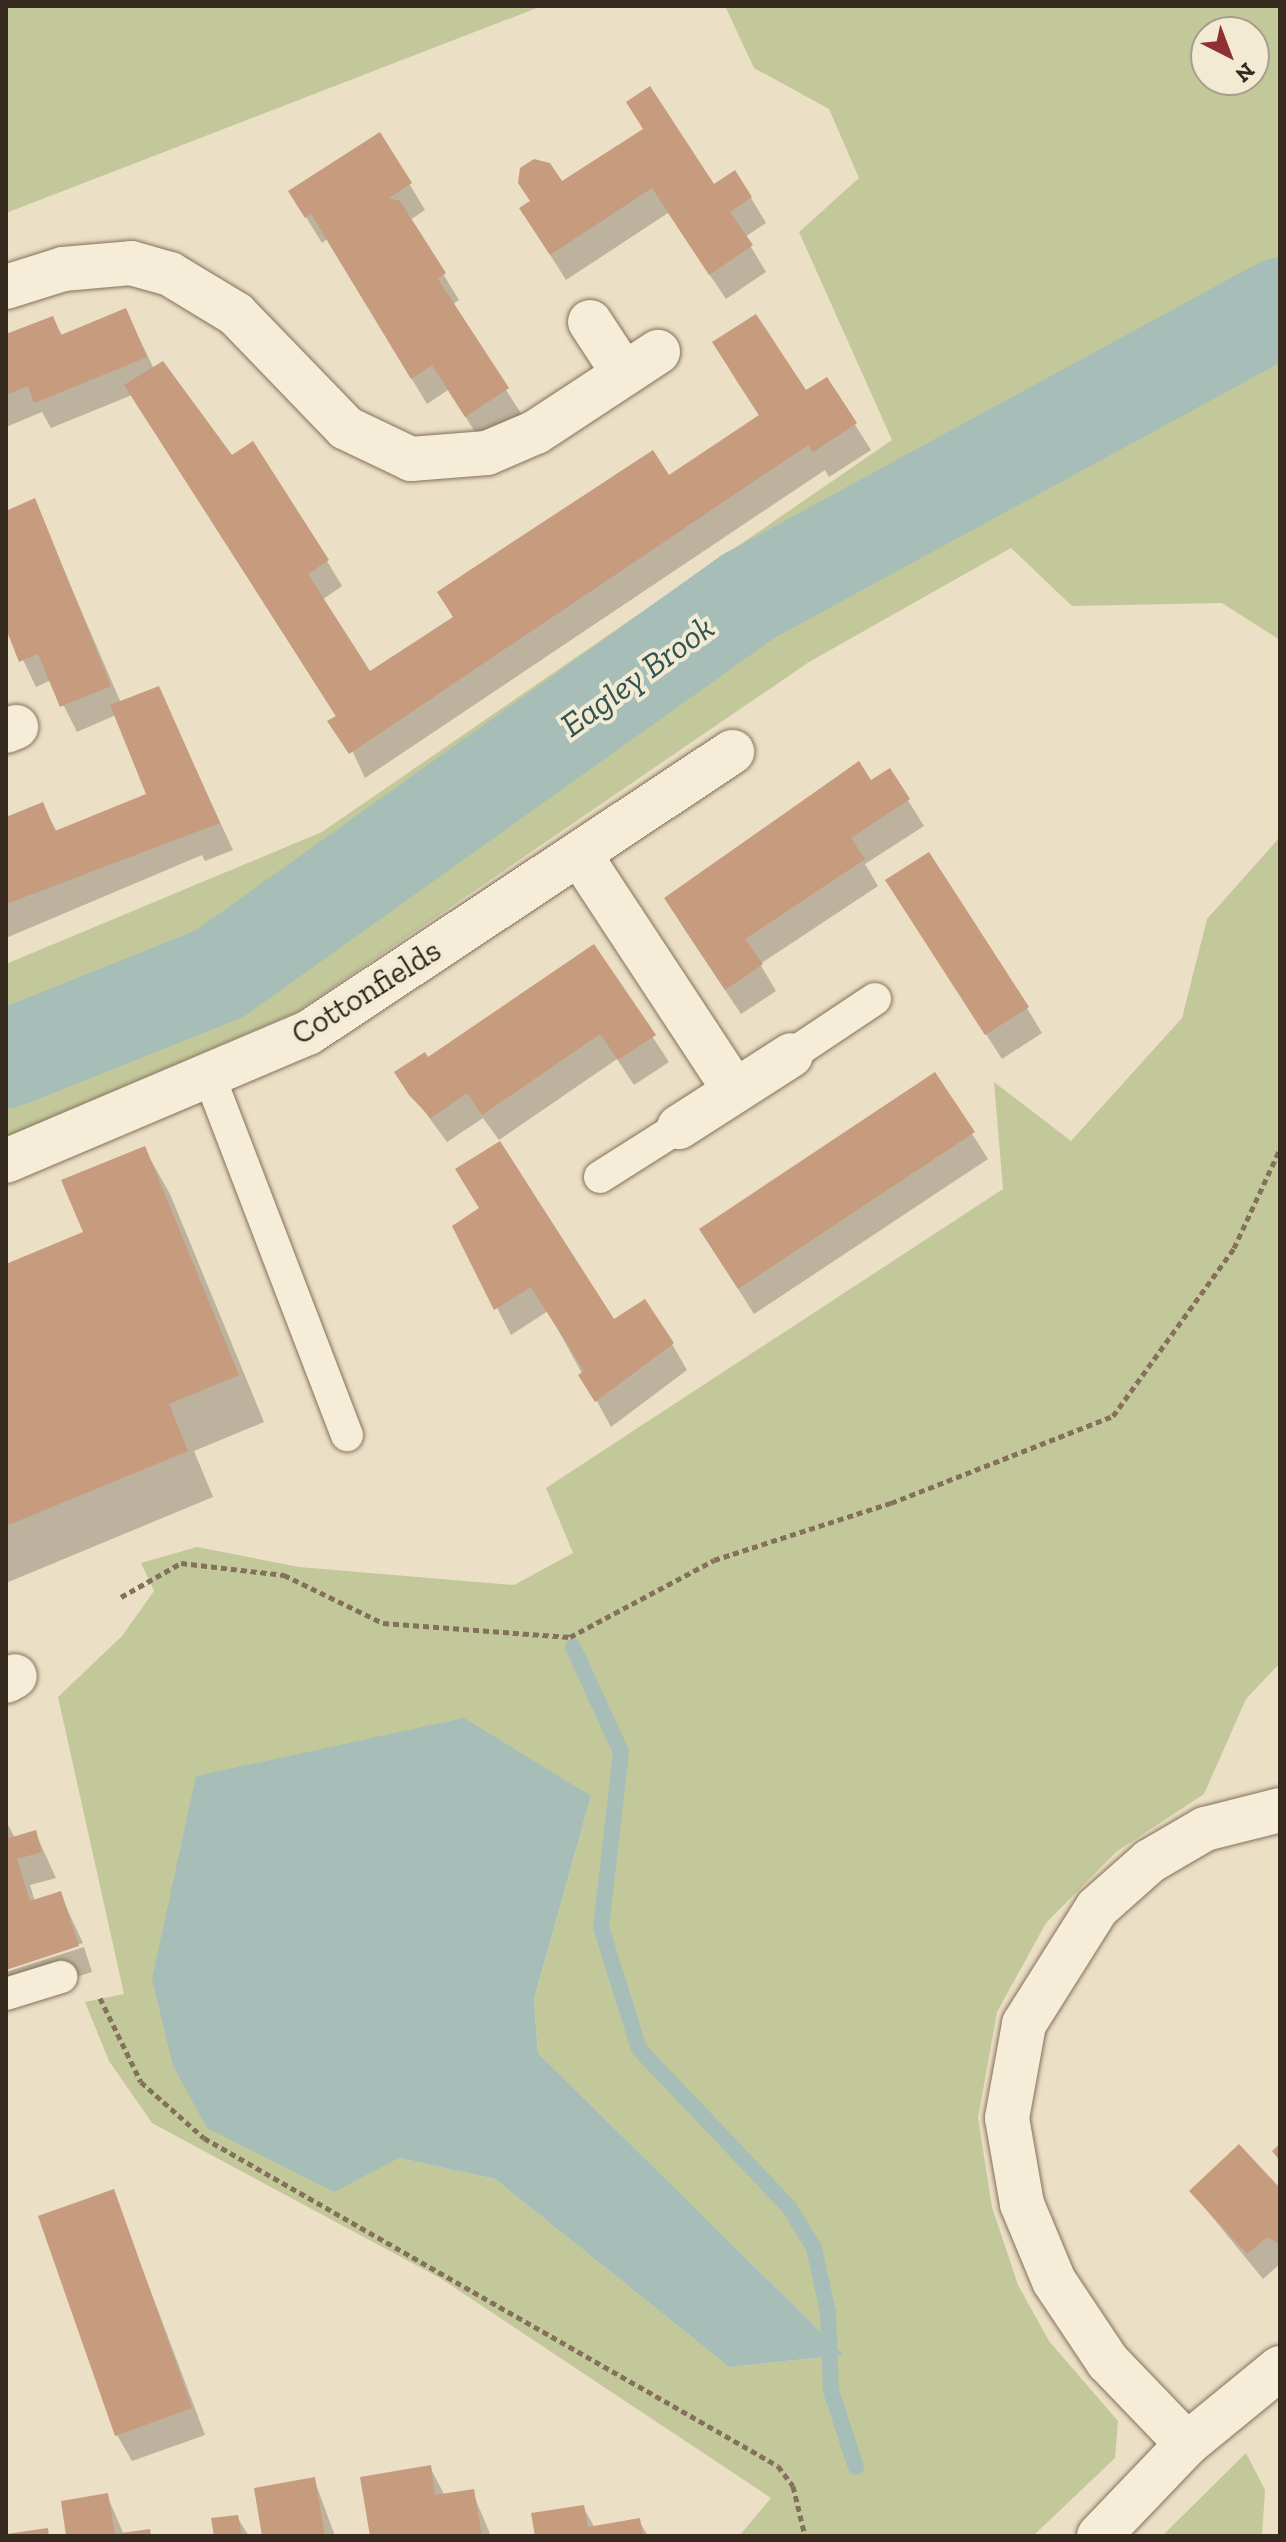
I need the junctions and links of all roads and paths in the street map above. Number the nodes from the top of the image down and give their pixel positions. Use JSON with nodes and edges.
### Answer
{"nodes":[{"id":1,"x":6,"y":287,"type":"edge"},
{"id":2,"x":590,"y":322,"type":"dead end"},
{"id":3,"x":732,"y":752,"type":"dead end"},
{"id":4,"x":580,"y":855,"type":"junction"},
{"id":5,"x":875,"y":999,"type":"dead end"},
{"id":6,"x":791,"y":1055,"type":"joint"},
{"id":7,"x":208,"y":1073,"type":"junction"},
{"id":8,"x":735,"y":1091,"type":"junction"},
{"id":9,"x":679,"y":1127,"type":"joint"},
{"id":10,"x":1280,"y":1149,"type":"edge"},
{"id":11,"x":6,"y":1161,"type":"edge"},
{"id":12,"x":600,"y":1177,"type":"dead end"},
{"id":13,"x":347,"y":1435,"type":"dead end"},
{"id":14,"x":121,"y":1597,"type":"dead end"},
{"id":15,"x":1280,"y":1810,"type":"edge"},
{"id":16,"x":61,"y":1977,"type":"joint"},
{"id":17,"x":6,"y":1994,"type":"edge"},
{"id":18,"x":1280,"y":2368,"type":"edge"},
{"id":19,"x":1187,"y":2444,"type":"junction"},
{"id":20,"x":805,"y":2536,"type":"edge"},
{"id":21,"x":1099,"y":2536,"type":"edge"}],
"edges":[{"from":1,"to":2,"type":"street"},
{"from":3,"to":4,"type":"street","name":"Cottonfields"},
{"from":4,"to":7,"type":"street","name":"Cottonfields"},
{"from":4,"to":8,"type":"street"},
{"from":5,"to":6,"type":"lane"},
{"from":6,"to":8,"type":"street"},
{"from":7,"to":11,"type":"street","name":"Cottonfields"},
{"from":7,"to":13,"type":"lane"},
{"from":8,"to":9,"type":"street"},
{"from":9,"to":12,"type":"lane"},
{"from":10,"to":14,"type":"path"},
{"from":15,"to":19,"type":"street"},
{"from":16,"to":17,"type":"lane"},
{"from":16,"to":20,"type":"path"},
{"from":18,"to":19,"type":"street"},
{"from":19,"to":21,"type":"street"}]}
